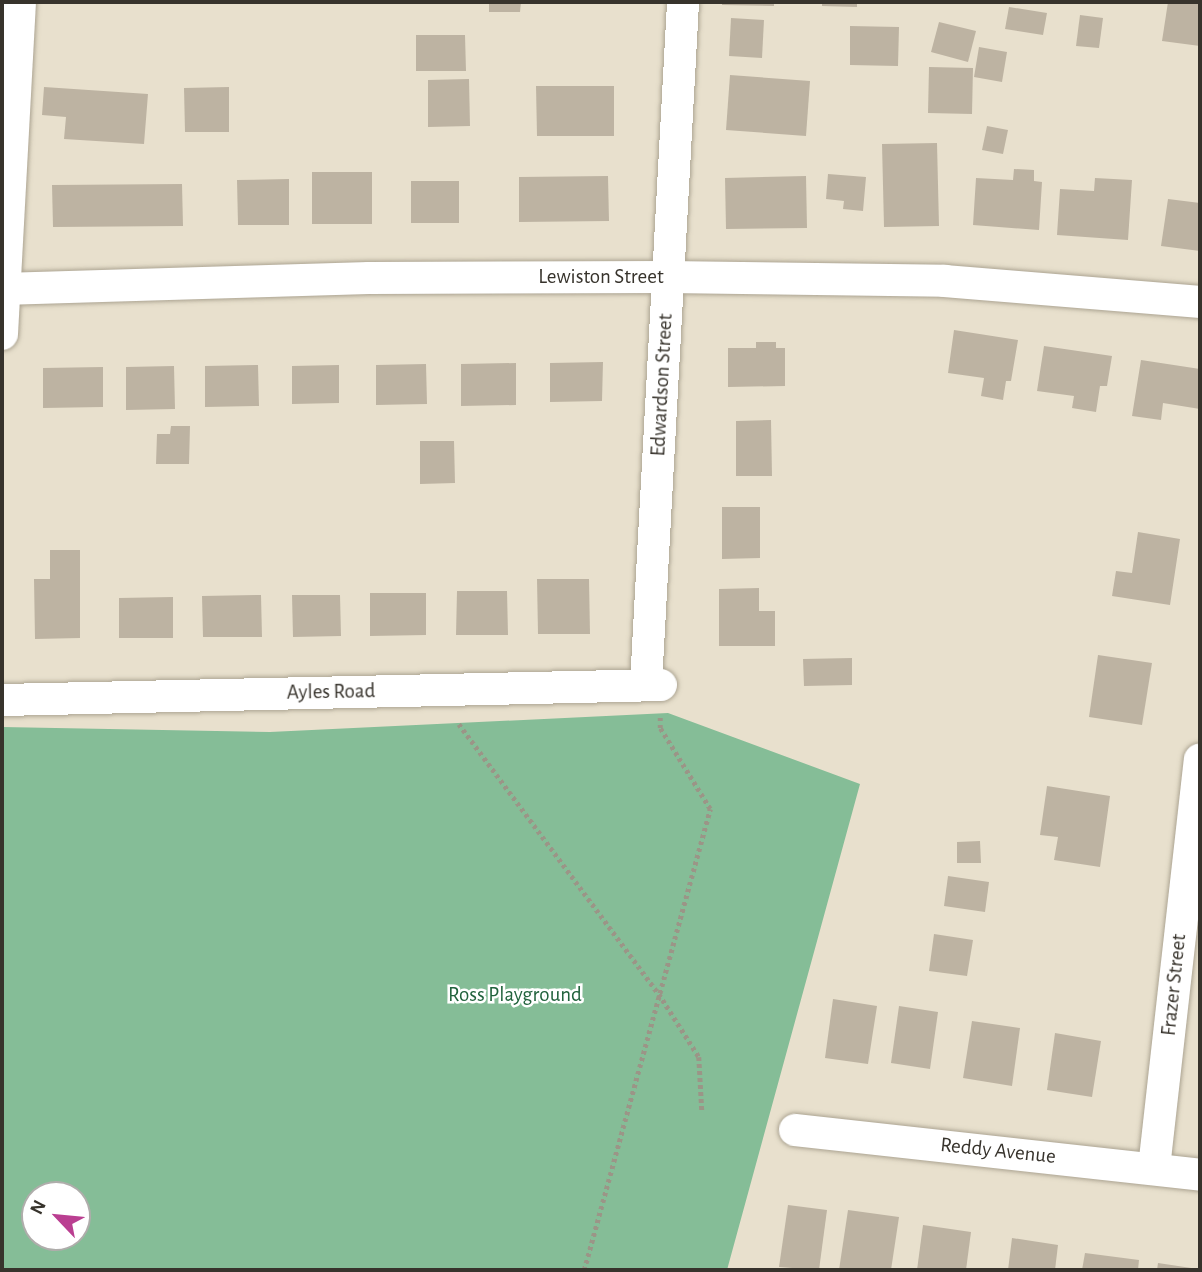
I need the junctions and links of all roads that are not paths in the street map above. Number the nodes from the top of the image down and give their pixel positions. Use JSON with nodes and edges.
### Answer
{"nodes":[{"id":1,"x":20,"y":2,"type":"edge"},
{"id":2,"x":683,"y":2,"type":"edge"},
{"id":3,"x":668,"y":277,"type":"junction"},
{"id":4,"x":3,"y":289,"type":"edge"},
{"id":5,"x":1200,"y":302,"type":"edge"},
{"id":6,"x":2,"y":334,"type":"edge"},
{"id":7,"x":653,"y":685,"type":"joint"},
{"id":8,"x":2,"y":700,"type":"edge"},
{"id":9,"x":1200,"y":760,"type":"edge"},
{"id":10,"x":795,"y":1129,"type":"dead end"},
{"id":11,"x":1154,"y":1168,"type":"junction"},
{"id":12,"x":1200,"y":1174,"type":"edge"}],
"edges":[{"from":1,"to":4,"type":"street"},
{"from":2,"to":3,"type":"street","name":"Edwardson Street"},
{"from":3,"to":4,"type":"street","name":"Lewiston Street"},
{"from":3,"to":5,"type":"street","name":"Lewiston Street"},
{"from":3,"to":7,"type":"street","name":"Edwardson Street"},
{"from":4,"to":6,"type":"street"},
{"from":7,"to":8,"type":"street","name":"Ayles Road"},
{"from":9,"to":11,"type":"street","name":"Frazer Street"},
{"from":10,"to":11,"type":"street","name":"Reddy Avenue"},
{"from":11,"to":12,"type":"street","name":"Reddy Avenue"}]}
